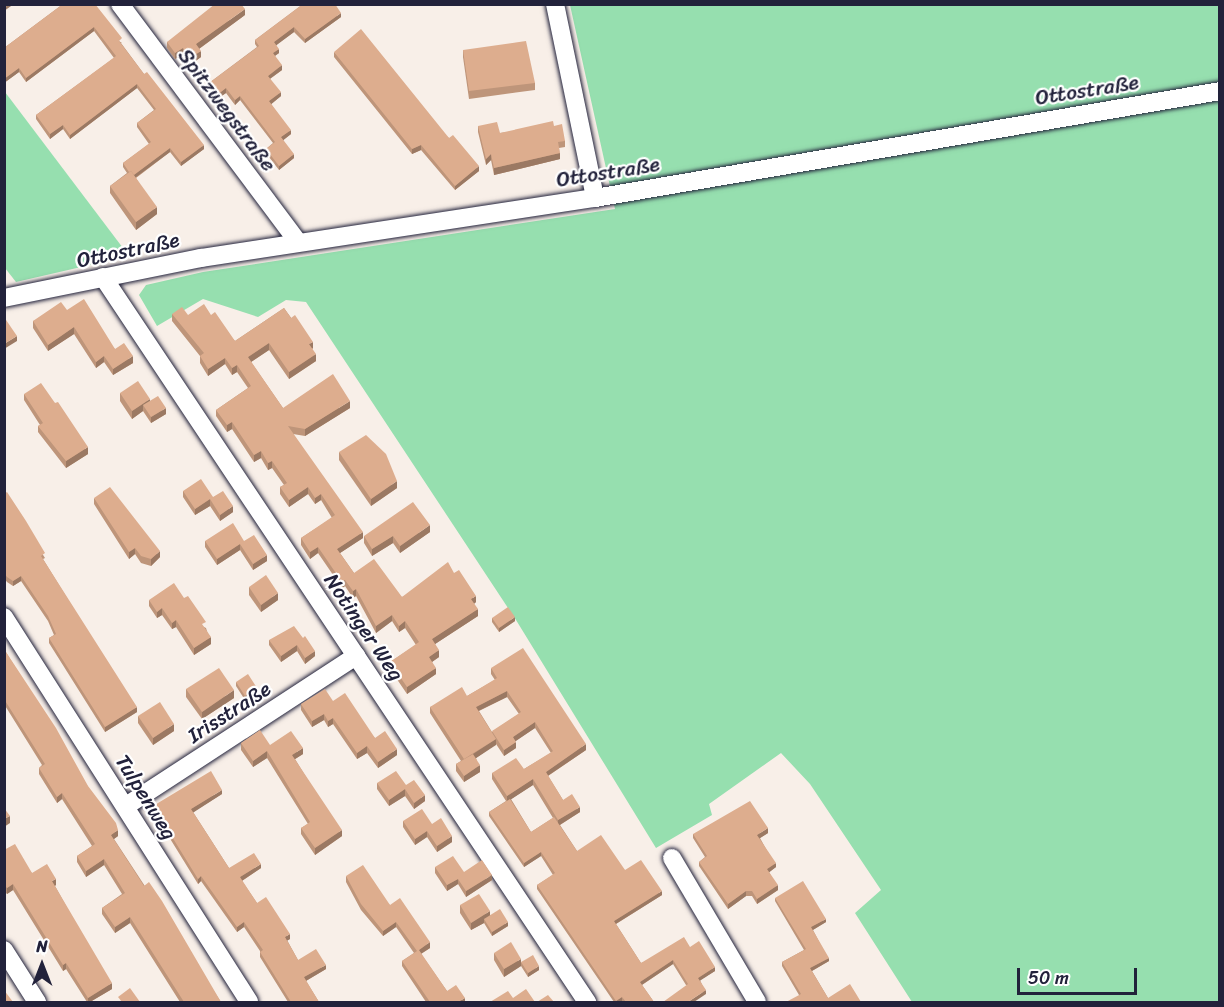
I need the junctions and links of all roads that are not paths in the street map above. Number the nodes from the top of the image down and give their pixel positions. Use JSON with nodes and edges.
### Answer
{"nodes":[{"id":1,"x":120,"y":4,"type":"edge"},
{"id":2,"x":555,"y":4,"type":"edge"},
{"id":3,"x":1220,"y":91,"type":"edge"},
{"id":4,"x":595,"y":198,"type":"junction"},
{"id":5,"x":298,"y":242,"type":"junction"},
{"id":6,"x":103,"y":277,"type":"junction"},
{"id":7,"x":4,"y":298,"type":"edge"},
{"id":8,"x":4,"y":617,"type":"edge"},
{"id":9,"x":356,"y":656,"type":"junction"},
{"id":10,"x":126,"y":806,"type":"junction"},
{"id":11,"x":672,"y":858,"type":"dead end"},
{"id":12,"x":4,"y":950,"type":"edge"},
{"id":13,"x":37,"y":1002,"type":"edge"},
{"id":14,"x":249,"y":1002,"type":"edge"},
{"id":15,"x":587,"y":1002,"type":"edge"},
{"id":16,"x":757,"y":1002,"type":"edge"}],
"edges":[{"from":1,"to":5,"type":"street","name":"Spitzwegstraße"},
{"from":2,"to":4,"type":"street"},
{"from":3,"to":4,"type":"street","name":"Ottostraße"},
{"from":4,"to":5,"type":"street","name":"Ottostraße"},
{"from":5,"to":6,"type":"street","name":"Ottostraße"},
{"from":6,"to":7,"type":"street","name":"Ottostraße"},
{"from":6,"to":9,"type":"street","name":"Notinger Weg"},
{"from":8,"to":10,"type":"street","name":"Tulpenweg"},
{"from":9,"to":10,"type":"street","name":"Irisstraße"},
{"from":9,"to":15,"type":"street","name":"Notinger Weg"},
{"from":10,"to":14,"type":"street","name":"Tulpenweg"},
{"from":11,"to":16,"type":"street"},
{"from":12,"to":13,"type":"street"}]}
